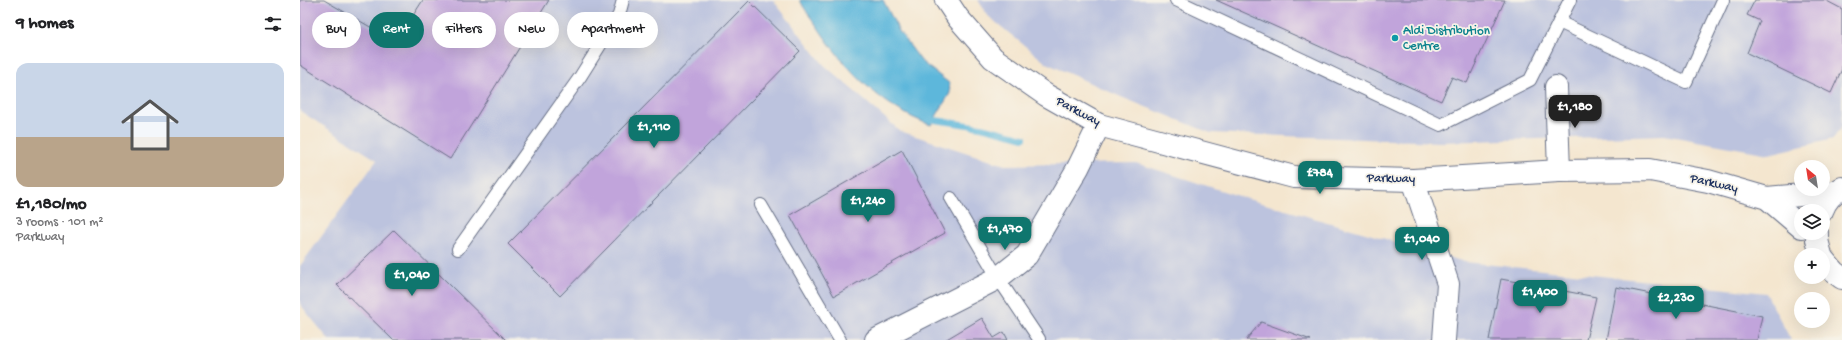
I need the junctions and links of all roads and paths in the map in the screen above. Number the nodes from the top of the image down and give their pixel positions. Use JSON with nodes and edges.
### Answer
{"nodes":[{"id":1,"x":623,"y":0,"type":"edge"},
{"id":2,"x":946,"y":0,"type":"edge"},
{"id":3,"x":1176,"y":0,"type":"edge"},
{"id":4,"x":1570,"y":0,"type":"edge"},
{"id":5,"x":1723,"y":0,"type":"edge"},
{"id":6,"x":1559,"y":22,"type":"junction"},
{"id":7,"x":1556,"y":88,"type":"dead end"},
{"id":8,"x":1100,"y":125,"type":"junction"},
{"id":9,"x":1559,"y":171,"type":"junction"},
{"id":10,"x":1413,"y":180,"type":"junction"},
{"id":11,"x":1839,"y":190,"type":"edge"},
{"id":12,"x":951,"y":198,"type":"dead end"},
{"id":13,"x":1767,"y":198,"type":"junction"},
{"id":14,"x":1825,"y":204,"type":"edge"},
{"id":15,"x":761,"y":205,"type":"dead end"},
{"id":16,"x":1814,"y":241,"type":"edge"},
{"id":17,"x":458,"y":249,"type":"dead end"},
{"id":18,"x":998,"y":278,"type":"junction"},
{"id":19,"x":1842,"y":278,"type":"edge"},
{"id":20,"x":898,"y":335,"type":"edge"},
{"id":21,"x":1039,"y":339,"type":"dead end"},
{"id":22,"x":840,"y":340,"type":"edge"},
{"id":23,"x":876,"y":340,"type":"edge"},
{"id":24,"x":1444,"y":340,"type":"edge"}],
"edges":[{"from":1,"to":17,"type":"lane"},
{"from":2,"to":8,"type":"street","name":"Parkway"},
{"from":3,"to":6,"type":"lane"},
{"from":4,"to":6,"type":"lane"},
{"from":5,"to":6,"type":"lane"},
{"from":7,"to":9,"type":"street"},
{"from":8,"to":10,"type":"street","name":"Parkway"},
{"from":8,"to":18,"type":"street"},
{"from":9,"to":10,"type":"street","name":"Parkway"},
{"from":9,"to":13,"type":"street","name":"Parkway"},
{"from":10,"to":24,"type":"street"},
{"from":11,"to":13,"type":"street","name":"Parkway"},
{"from":11,"to":14,"type":"street"},
{"from":12,"to":18,"type":"lane"},
{"from":13,"to":16,"type":"street","name":"Parkway"},
{"from":15,"to":22,"type":"lane"},
{"from":16,"to":19,"type":"street","name":"Parkway"},
{"from":18,"to":20,"type":"street"},
{"from":18,"to":21,"type":"lane"},
{"from":20,"to":23,"type":"street"}]}
